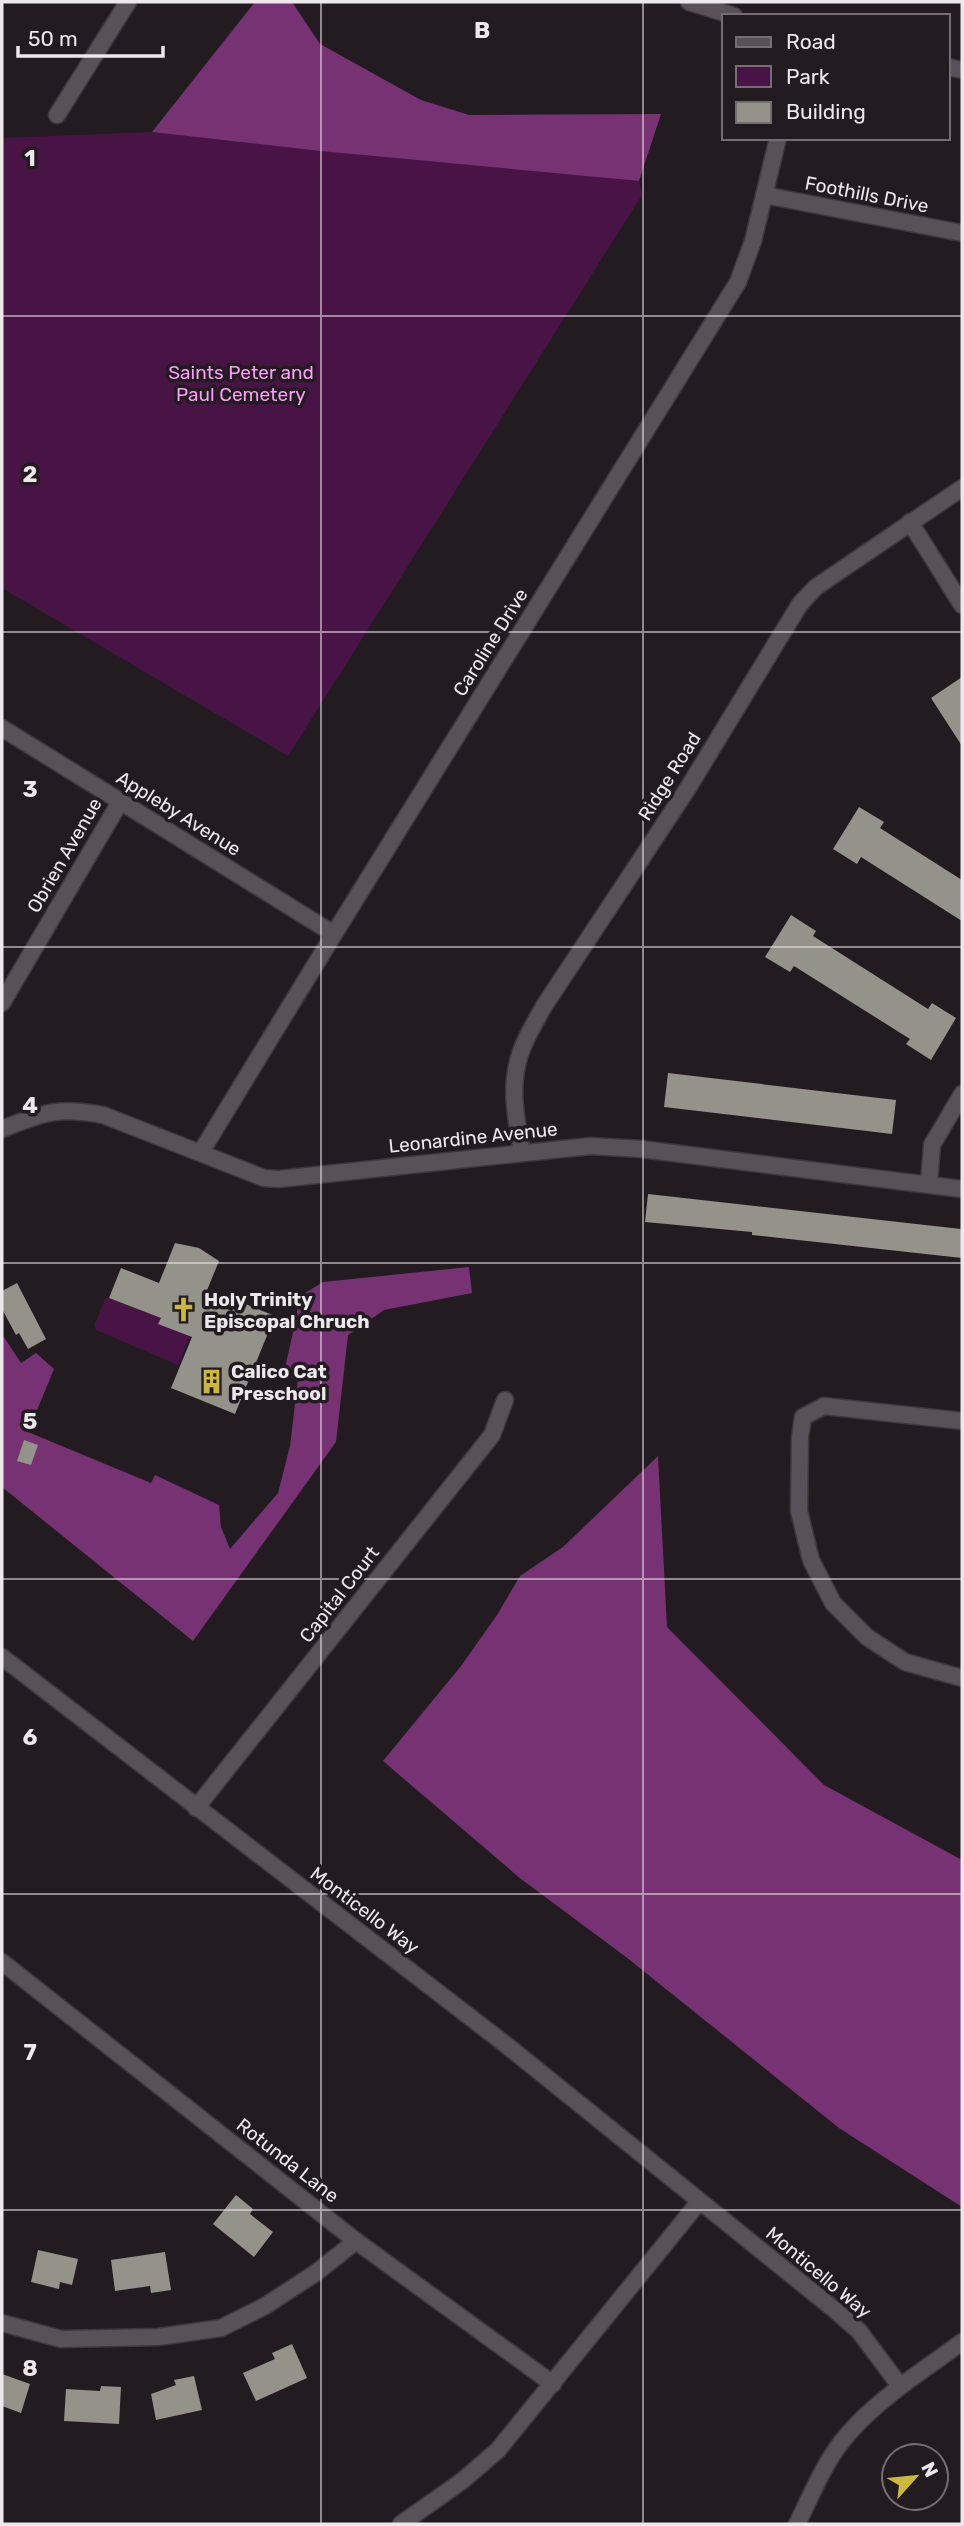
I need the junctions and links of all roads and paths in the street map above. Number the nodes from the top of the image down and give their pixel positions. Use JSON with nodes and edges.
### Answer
{"nodes":[{"id":1,"x":128,"y":2,"type":"edge"},
{"id":2,"x":689,"y":2,"type":"edge"},
{"id":3,"x":728,"y":14,"type":"edge"},
{"id":4,"x":57,"y":115,"type":"dead end"},
{"id":5,"x":778,"y":140,"type":"edge"},
{"id":6,"x":764,"y":195,"type":"junction"},
{"id":7,"x":962,"y":233,"type":"edge"},
{"id":8,"x":962,"y":488,"type":"edge"},
{"id":9,"x":910,"y":523,"type":"junction"},
{"id":10,"x":962,"y":605,"type":"edge"},
{"id":11,"x":2,"y":728,"type":"edge"},
{"id":12,"x":120,"y":802,"type":"junction"},
{"id":13,"x":334,"y":934,"type":"junction"},
{"id":14,"x":2,"y":1003,"type":"edge"},
{"id":15,"x":962,"y":1094,"type":"edge"},
{"id":16,"x":2,"y":1129,"type":"edge"},
{"id":17,"x":201,"y":1152,"type":"junction"},
{"id":18,"x":522,"y":1153,"type":"junction"},
{"id":19,"x":929,"y":1184,"type":"junction"},
{"id":20,"x":962,"y":1189,"type":"edge"},
{"id":21,"x":505,"y":1400,"type":"dead end"},
{"id":22,"x":962,"y":1421,"type":"edge"},
{"id":23,"x":2,"y":1657,"type":"edge"},
{"id":24,"x":962,"y":1678,"type":"edge"},
{"id":25,"x":196,"y":1808,"type":"junction"},
{"id":26,"x":2,"y":1962,"type":"edge"},
{"id":27,"x":699,"y":2202,"type":"junction"},
{"id":28,"x":356,"y":2241,"type":"junction"},
{"id":29,"x":2,"y":2323,"type":"edge"},
{"id":30,"x":962,"y":2342,"type":"edge"},
{"id":31,"x":553,"y":2384,"type":"junction"},
{"id":32,"x":900,"y":2386,"type":"junction"},
{"id":33,"x":401,"y":2524,"type":"edge"},
{"id":34,"x":797,"y":2524,"type":"edge"}],
"edges":[{"from":1,"to":4,"type":"street"},
{"from":2,"to":3,"type":"street"},
{"from":5,"to":6,"type":"street","name":"Caroline Drive"},
{"from":6,"to":7,"type":"street","name":"Foothills Drive"},
{"from":6,"to":13,"type":"street","name":"Caroline Drive"},
{"from":8,"to":9,"type":"street","name":"Ridge Road"},
{"from":9,"to":10,"type":"street"},
{"from":9,"to":18,"type":"street","name":"Ridge Road"},
{"from":11,"to":12,"type":"street","name":"Appleby Avenue"},
{"from":12,"to":13,"type":"street","name":"Appleby Avenue"},
{"from":12,"to":14,"type":"street","name":"Obrien Avenue"},
{"from":13,"to":17,"type":"street","name":"Caroline Drive"},
{"from":15,"to":19,"type":"street"},
{"from":16,"to":17,"type":"street","name":"Leonardine Avenue"},
{"from":17,"to":18,"type":"street","name":"Leonardine Avenue"},
{"from":18,"to":19,"type":"street","name":"Leonardine Avenue"},
{"from":19,"to":20,"type":"street","name":"Leonardine Avenue"},
{"from":21,"to":25,"type":"street","name":"Capital Court"},
{"from":22,"to":24,"type":"street"},
{"from":23,"to":25,"type":"street","name":"Monticello Way"},
{"from":25,"to":27,"type":"street","name":"Monticello Way"},
{"from":26,"to":28,"type":"street","name":"Rotunda Lane"},
{"from":27,"to":31,"type":"street"},
{"from":27,"to":32,"type":"street","name":"Monticello Way"},
{"from":28,"to":29,"type":"street"},
{"from":28,"to":31,"type":"street","name":"Rotunda Lane"},
{"from":30,"to":32,"type":"street"},
{"from":31,"to":33,"type":"street"},
{"from":32,"to":34,"type":"street"}]}
